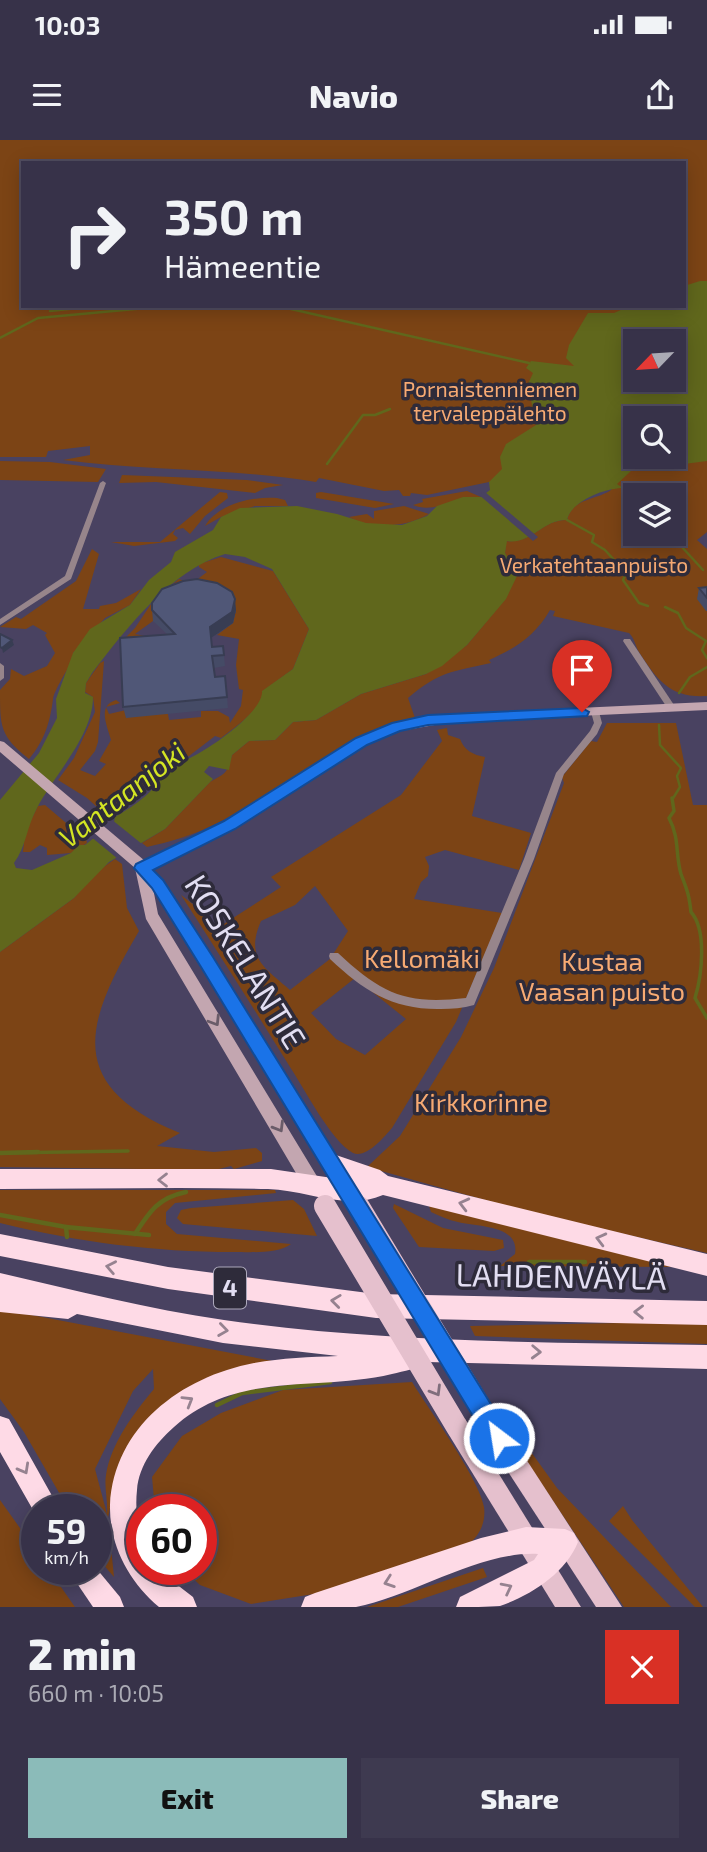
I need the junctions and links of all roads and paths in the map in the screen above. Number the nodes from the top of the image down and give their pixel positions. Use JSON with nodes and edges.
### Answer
{"nodes":[{"id":1,"x":103,"y":484,"type":"dead end"},
{"id":2,"x":0,"y":623,"type":"edge"},
{"id":3,"x":627,"y":641,"type":"dead end"},
{"id":4,"x":0,"y":666,"type":"edge"},
{"id":5,"x":0,"y":678,"type":"edge"},
{"id":6,"x":707,"y":706,"type":"edge"},
{"id":7,"x":671,"y":708,"type":"junction"},
{"id":8,"x":594,"y":712,"type":"junction"},
{"id":9,"x":0,"y":745,"type":"edge"},
{"id":10,"x":142,"y":868,"type":"junction"},
{"id":11,"x":334,"y":956,"type":"dead end"},
{"id":12,"x":333,"y":1164,"type":"junction"},
{"id":13,"x":0,"y":1179,"type":"edge"},
{"id":14,"x":312,"y":1184,"type":"junction"},
{"id":15,"x":383,"y":1185,"type":"junction"},
{"id":16,"x":354,"y":1199,"type":"junction"},
{"id":17,"x":0,"y":1245,"type":"edge"},
{"id":18,"x":707,"y":1265,"type":"edge"},
{"id":19,"x":0,"y":1284,"type":"edge"},
{"id":20,"x":0,"y":1300,"type":"edge"},
{"id":21,"x":110,"y":1308,"type":"junction"},
{"id":22,"x":707,"y":1313,"type":"edge"},
{"id":23,"x":435,"y":1350,"type":"junction"},
{"id":24,"x":707,"y":1357,"type":"edge"},
{"id":25,"x":0,"y":1428,"type":"edge"},
{"id":26,"x":38,"y":1494,"type":"edge"},
{"id":27,"x":526,"y":1540,"type":"junction"},
{"id":28,"x":565,"y":1542,"type":"junction"},
{"id":29,"x":543,"y":1569,"type":"junction"},
{"id":30,"x":93,"y":1585,"type":"edge"},
{"id":31,"x":110,"y":1607,"type":"edge"},
{"id":32,"x":183,"y":1607,"type":"edge"},
{"id":33,"x":315,"y":1607,"type":"edge"},
{"id":34,"x":470,"y":1607,"type":"edge"},
{"id":35,"x":569,"y":1607,"type":"edge"},
{"id":36,"x":610,"y":1607,"type":"edge"}],
"edges":[{"from":1,"to":2,"type":"street"},
{"from":3,"to":7,"type":"street"},
{"from":4,"to":5,"type":"street"},
{"from":6,"to":7,"type":"main road"},
{"from":7,"to":8,"type":"main road"},
{"from":8,"to":10,"type":"main road"},
{"from":8,"to":11,"type":"street"},
{"from":9,"to":10,"type":"main road"},
{"from":10,"to":12,"type":"main road","name":"KOSKELANTIE"},
{"from":10,"to":14,"type":"main road","name":"KOSKELANTIE","one_way":true},
{"from":12,"to":15,"type":"highway"},
{"from":12,"to":16,"type":"main road","name":"KOSKELANTIE"},
{"from":14,"to":13,"type":"highway","one_way":true},
{"from":14,"to":16,"type":"highway"},
{"from":14,"to":27,"type":"main road","name":"KOSKELANTIE","one_way":true,"bridge":true},
{"from":15,"to":16,"type":"highway"},
{"from":18,"to":15,"type":"highway","one_way":true},
{"from":16,"to":28,"type":"main road","name":"KOSKELANTIE","bridge":true},
{"from":22,"to":17,"type":"highway","name":"LAHDENVÄYLÄ","number":"4","one_way":true},
{"from":19,"to":21,"type":"highway","number":"4"},
{"from":20,"to":21,"type":"highway"},
{"from":21,"to":23,"type":"highway","number":"4","one_way":true},
{"from":23,"to":24,"type":"highway","number":"4","one_way":true},
{"from":32,"to":23,"type":"highway","one_way":true},
{"from":25,"to":26,"type":"highway","one_way":true},
{"from":27,"to":28,"type":"highway"},
{"from":27,"to":29,"type":"main road","name":"KOSKELANTIE"},
{"from":27,"to":33,"type":"highway","one_way":true},
{"from":28,"to":29,"type":"highway"},
{"from":28,"to":36,"type":"main road","name":"KOSKELANTIE"},
{"from":34,"to":29,"type":"highway","one_way":true},
{"from":29,"to":35,"type":"main road","name":"KOSKELANTIE"},
{"from":30,"to":31,"type":"highway"}]}
